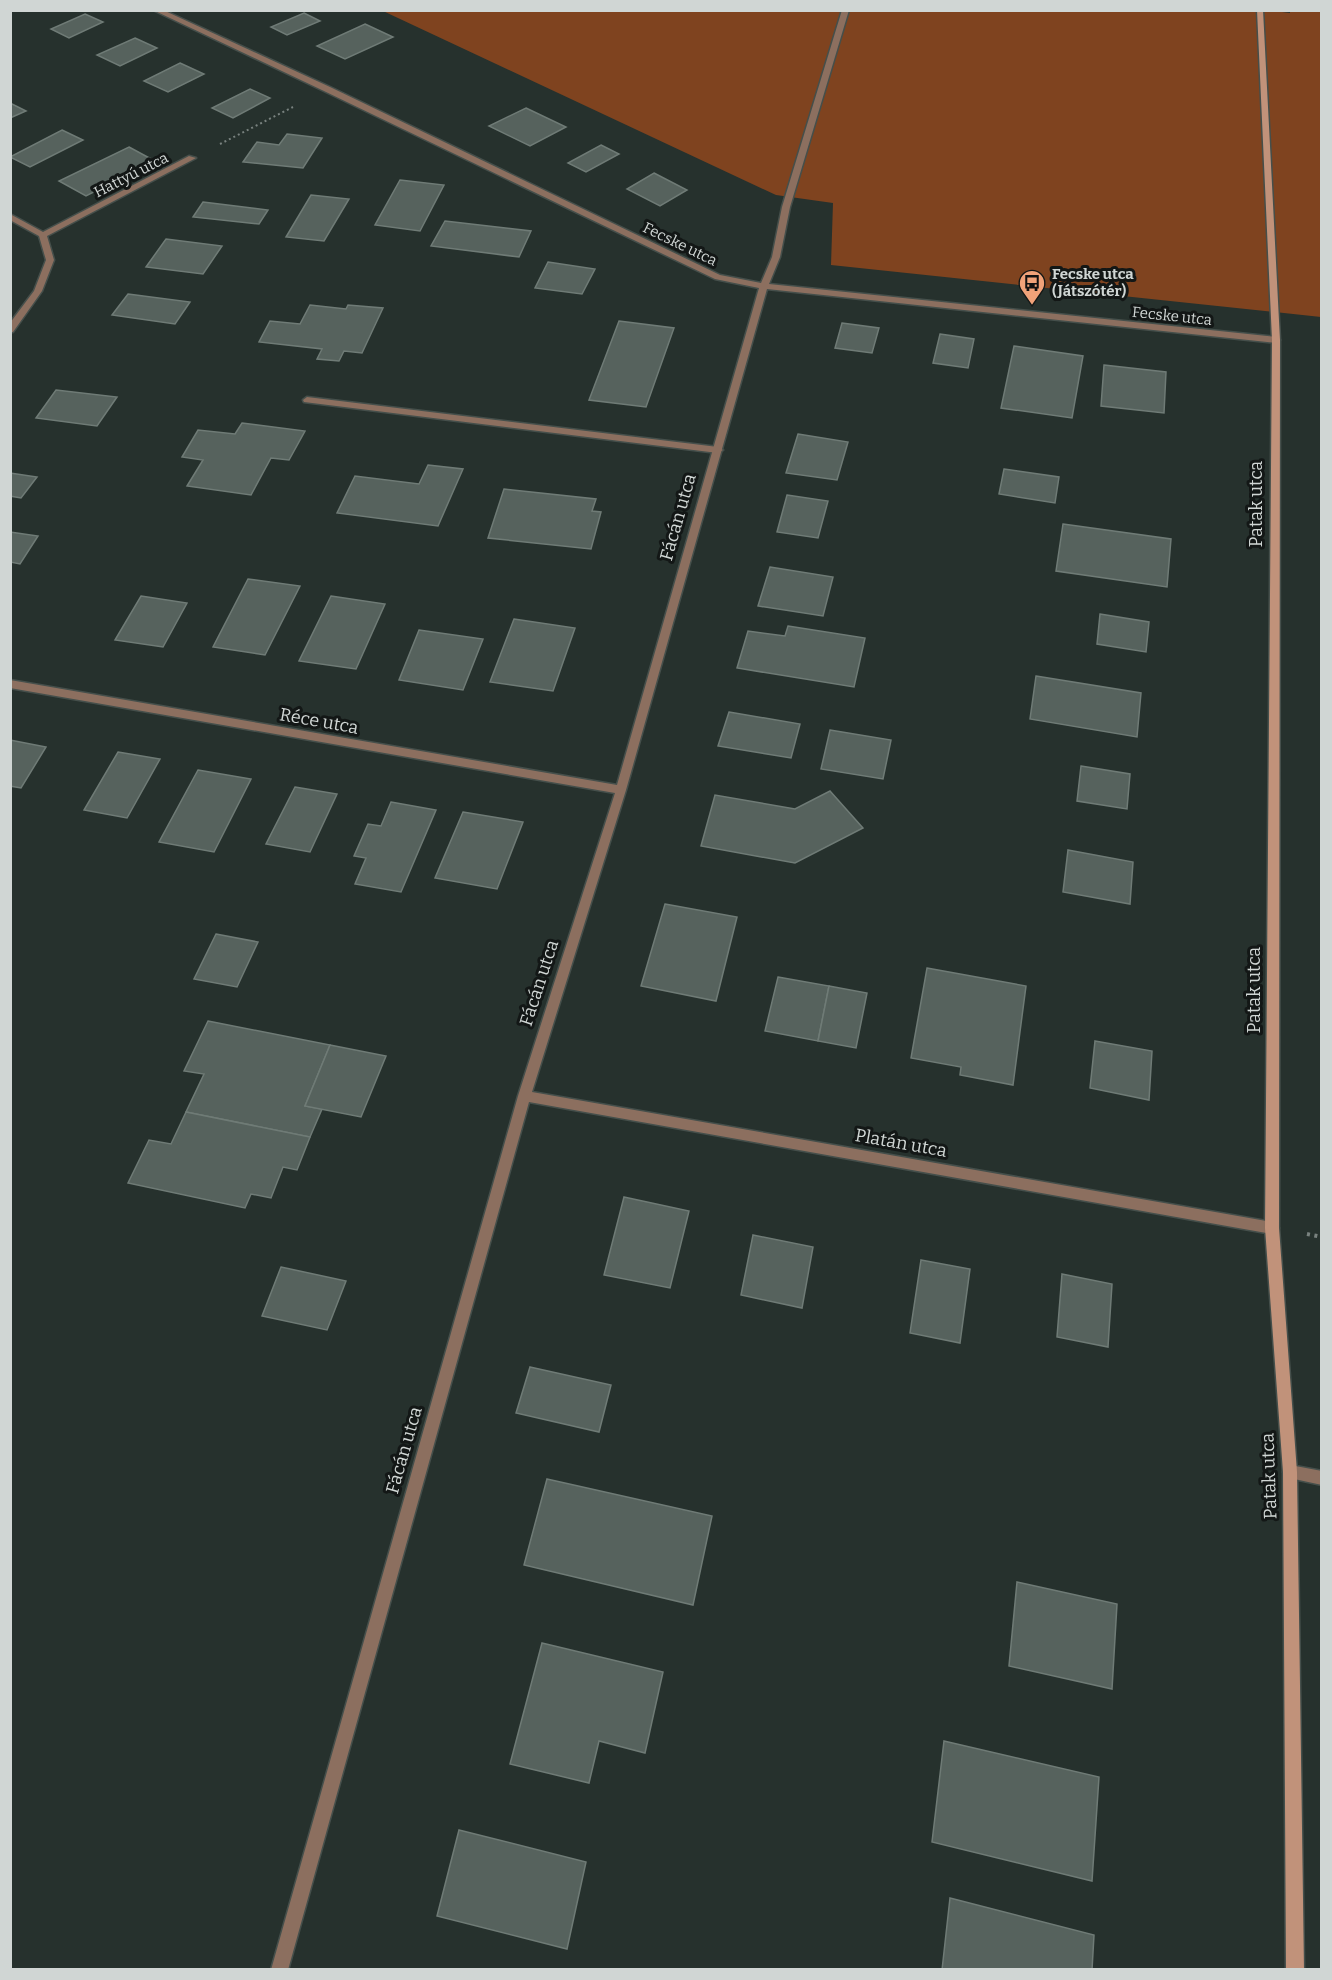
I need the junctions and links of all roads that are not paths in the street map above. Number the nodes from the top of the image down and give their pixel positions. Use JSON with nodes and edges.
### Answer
{"nodes":[{"id":1,"x":156,"y":10,"type":"edge"},
{"id":2,"x":846,"y":10,"type":"edge"},
{"id":3,"x":1260,"y":10,"type":"edge"},
{"id":4,"x":192,"y":159,"type":"road end"},
{"id":5,"x":10,"y":216,"type":"edge"},
{"id":6,"x":43,"y":235,"type":"junction"},
{"id":7,"x":764,"y":286,"type":"junction"},
{"id":8,"x":10,"y":330,"type":"edge"},
{"id":9,"x":1276,"y":340,"type":"junction"},
{"id":10,"x":307,"y":400,"type":"dead end"},
{"id":11,"x":718,"y":450,"type":"junction"},
{"id":12,"x":10,"y":684,"type":"edge"},
{"id":13,"x":621,"y":790,"type":"junction"},
{"id":14,"x":524,"y":1096,"type":"junction"},
{"id":15,"x":1272,"y":1228,"type":"junction"},
{"id":16,"x":1290,"y":1472,"type":"junction"},
{"id":17,"x":1322,"y":1478,"type":"edge"},
{"id":18,"x":279,"y":1970,"type":"edge"},
{"id":19,"x":1294,"y":1970,"type":"edge"}],
"edges":[{"from":1,"to":7,"type":"street","name":"Fecske utca"},
{"from":2,"to":7,"type":"street","name":"Fácán utca"},
{"from":3,"to":9,"type":"street","name":"Patak utca"},
{"from":4,"to":6,"type":"street","name":"Hattyú utca"},
{"from":5,"to":6,"type":"street"},
{"from":6,"to":8,"type":"street"},
{"from":7,"to":9,"type":"street","name":"Fecske utca"},
{"from":7,"to":11,"type":"street","name":"Fácán utca"},
{"from":9,"to":15,"type":"street","name":"Patak utca"},
{"from":10,"to":11,"type":"street"},
{"from":11,"to":13,"type":"street","name":"Fácán utca"},
{"from":12,"to":13,"type":"street","name":"Réce utca"},
{"from":13,"to":14,"type":"street","name":"Fácán utca"},
{"from":14,"to":15,"type":"street","name":"Platán utca"},
{"from":14,"to":18,"type":"street","name":"Fácán utca"},
{"from":15,"to":16,"type":"street","name":"Patak utca"},
{"from":16,"to":17,"type":"street"},
{"from":16,"to":19,"type":"street","name":"Patak utca"}]}
